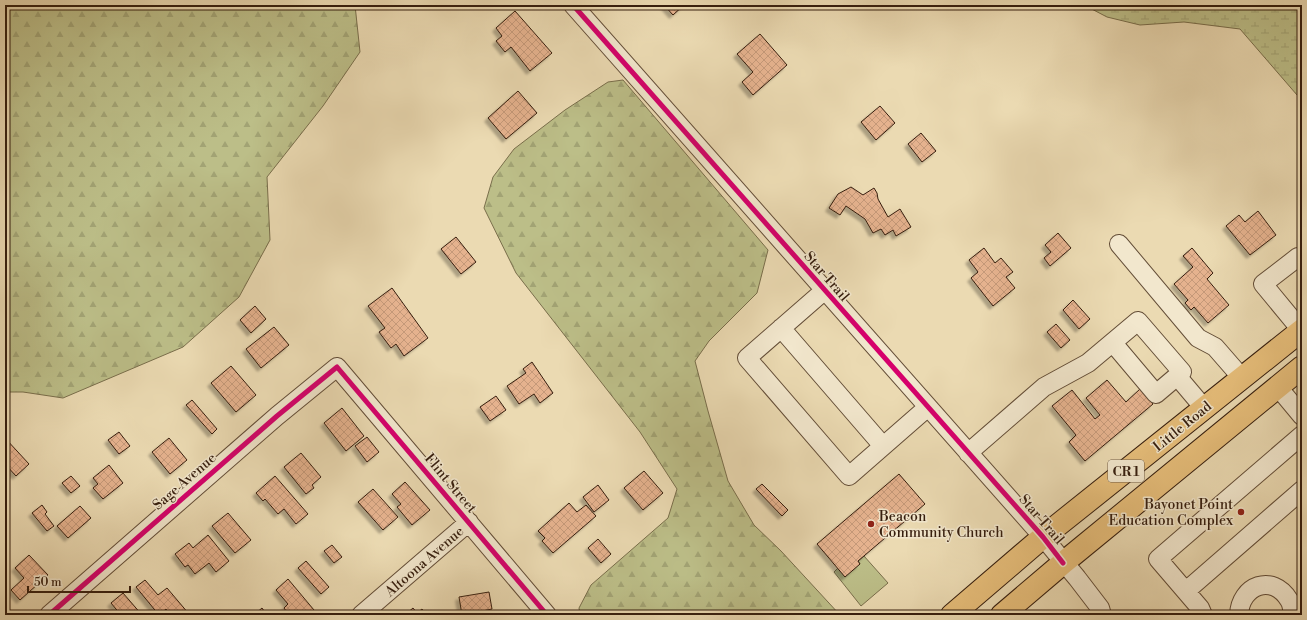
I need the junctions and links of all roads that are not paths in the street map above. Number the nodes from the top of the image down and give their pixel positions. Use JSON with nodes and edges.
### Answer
{"nodes":[{"id":1,"x":573,"y":5,"type":"edge"},
{"id":2,"x":1119,"y":244,"type":"dead end"},
{"id":3,"x":1298,"y":257,"type":"dead end"},
{"id":4,"x":825,"y":290,"type":"junction"},
{"id":5,"x":781,"y":328,"type":"junction"},
{"id":6,"x":1302,"y":330,"type":"edge"},
{"id":7,"x":1112,"y":343,"type":"junction"},
{"id":8,"x":337,"y":367,"type":"joint"},
{"id":9,"x":1302,"y":367,"type":"edge"},
{"id":10,"x":1177,"y":376,"type":"junction"},
{"id":11,"x":1242,"y":378,"type":"junction"},
{"id":12,"x":1277,"y":386,"type":"junction"},
{"id":13,"x":928,"y":407,"type":"junction"},
{"id":14,"x":1204,"y":408,"type":"junction"},
{"id":15,"x":1302,"y":416,"type":"edge"},
{"id":16,"x":1302,"y":435,"type":"edge"},
{"id":17,"x":883,"y":446,"type":"junction"},
{"id":18,"x":968,"y":453,"type":"junction"},
{"id":19,"x":1302,"y":490,"type":"edge"},
{"id":20,"x":468,"y":522,"type":"junction"},
{"id":21,"x":1043,"y":537,"type":"junction"},
{"id":22,"x":1063,"y":563,"type":"junction"},
{"id":23,"x":1186,"y":591,"type":"junction"},
{"id":24,"x":49,"y":615,"type":"edge"},
{"id":25,"x":361,"y":615,"type":"edge"},
{"id":26,"x":547,"y":615,"type":"edge"},
{"id":27,"x":952,"y":615,"type":"edge"},
{"id":28,"x":1002,"y":615,"type":"edge"},
{"id":29,"x":1102,"y":615,"type":"edge"},
{"id":30,"x":1203,"y":615,"type":"edge"},
{"id":31,"x":1239,"y":615,"type":"edge"},
{"id":32,"x":1293,"y":615,"type":"edge"}],
"edges":[{"from":1,"to":4,"type":"street","name":"Star Trail"},
{"from":2,"to":11,"type":"street"},
{"from":3,"to":6,"type":"street"},
{"from":4,"to":5,"type":"street"},
{"from":4,"to":13,"type":"street","name":"Star Trail"},
{"from":5,"to":17,"type":"street"},
{"from":5,"to":17,"type":"street"},
{"from":6,"to":11,"type":"main road","name":"Little Road","number":"CR 1"},
{"from":7,"to":10,"type":"street"},
{"from":7,"to":10,"type":"street"},
{"from":7,"to":18,"type":"street"},
{"from":8,"to":20,"type":"street","name":"Flint Street"},
{"from":8,"to":24,"type":"street","name":"Sage Avenue"},
{"from":9,"to":12,"type":"main road","number":"CR 1"},
{"from":10,"to":14,"type":"street"},
{"from":11,"to":14,"type":"main road","name":"Little Road","number":"CR 1"},
{"from":12,"to":15,"type":"street"},
{"from":12,"to":22,"type":"main road","number":"CR 1"},
{"from":13,"to":17,"type":"street"},
{"from":13,"to":18,"type":"street","name":"Star Trail"},
{"from":14,"to":21,"type":"main road","name":"Little Road","number":"CR 1"},
{"from":16,"to":23,"type":"street"},
{"from":18,"to":21,"type":"street","name":"Star Trail"},
{"from":19,"to":23,"type":"street"},
{"from":20,"to":25,"type":"street","name":"Altoona Avenue"},
{"from":20,"to":26,"type":"street","name":"Flint Street"},
{"from":21,"to":22,"type":"street","name":"Star Trail"},
{"from":21,"to":27,"type":"main road","name":"Little Road","number":"CR 1"},
{"from":22,"to":28,"type":"main road","number":"CR 1"},
{"from":22,"to":29,"type":"street","name":"Star Trail"},
{"from":23,"to":30,"type":"street"},
{"from":31,"to":32,"type":"street"}]}
